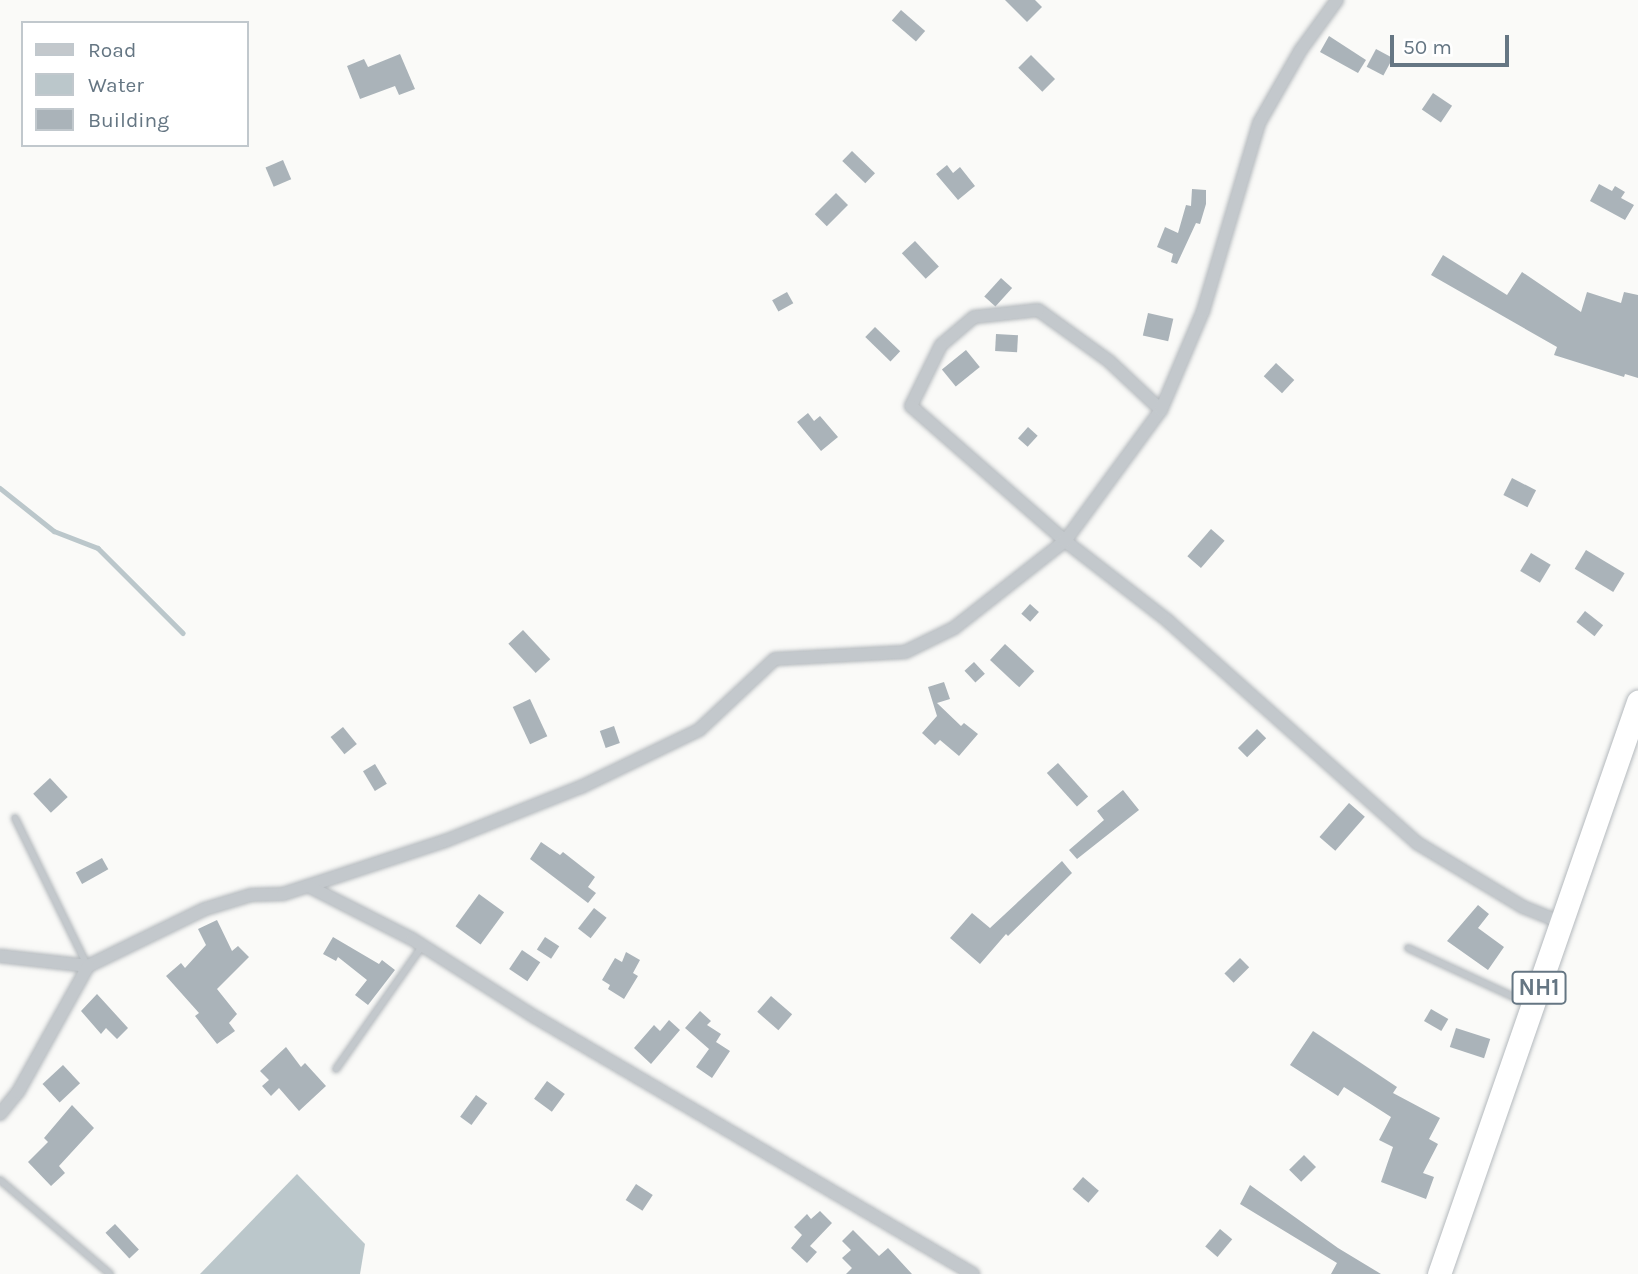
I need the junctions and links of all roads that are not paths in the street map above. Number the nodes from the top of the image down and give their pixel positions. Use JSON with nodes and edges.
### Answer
{"nodes":[{"id":1,"x":1333,"y":1,"type":"edge"},
{"id":2,"x":1161,"y":410,"type":"junction"},
{"id":3,"x":1065,"y":541,"type":"junction"},
{"id":4,"x":1638,"y":702,"type":"edge"},
{"id":5,"x":1633,"y":735,"type":"edge"},
{"id":6,"x":15,"y":818,"type":"dead end"},
{"id":7,"x":308,"y":886,"type":"junction"},
{"id":8,"x":1563,"y":923,"type":"junction"},
{"id":9,"x":422,"y":946,"type":"junction"},
{"id":10,"x":1408,"y":948,"type":"dead end"},
{"id":11,"x":0,"y":956,"type":"edge"},
{"id":12,"x":88,"y":966,"type":"junction"},
{"id":13,"x":1533,"y":1006,"type":"junction"},
{"id":14,"x":336,"y":1069,"type":"dead end"},
{"id":15,"x":0,"y":1114,"type":"edge"},
{"id":16,"x":0,"y":1180,"type":"edge"},
{"id":17,"x":110,"y":1274,"type":"edge"},
{"id":18,"x":973,"y":1274,"type":"edge"},
{"id":19,"x":1439,"y":1274,"type":"edge"}],
"edges":[{"from":1,"to":2,"type":"street"},
{"from":2,"to":3,"type":"street"},
{"from":2,"to":3,"type":"street"},
{"from":3,"to":7,"type":"street"},
{"from":3,"to":8,"type":"street"},
{"from":4,"to":5,"type":"highway","number":"NH1"},
{"from":5,"to":8,"type":"highway","number":"NH1"},
{"from":6,"to":12,"type":"lane"},
{"from":7,"to":9,"type":"street"},
{"from":7,"to":12,"type":"street"},
{"from":8,"to":13,"type":"highway","number":"NH1"},
{"from":9,"to":14,"type":"lane"},
{"from":9,"to":18,"type":"street"},
{"from":10,"to":13,"type":"lane"},
{"from":11,"to":12,"type":"street"},
{"from":12,"to":15,"type":"street"},
{"from":13,"to":19,"type":"highway","number":"NH1"},
{"from":16,"to":17,"type":"lane"}]}
